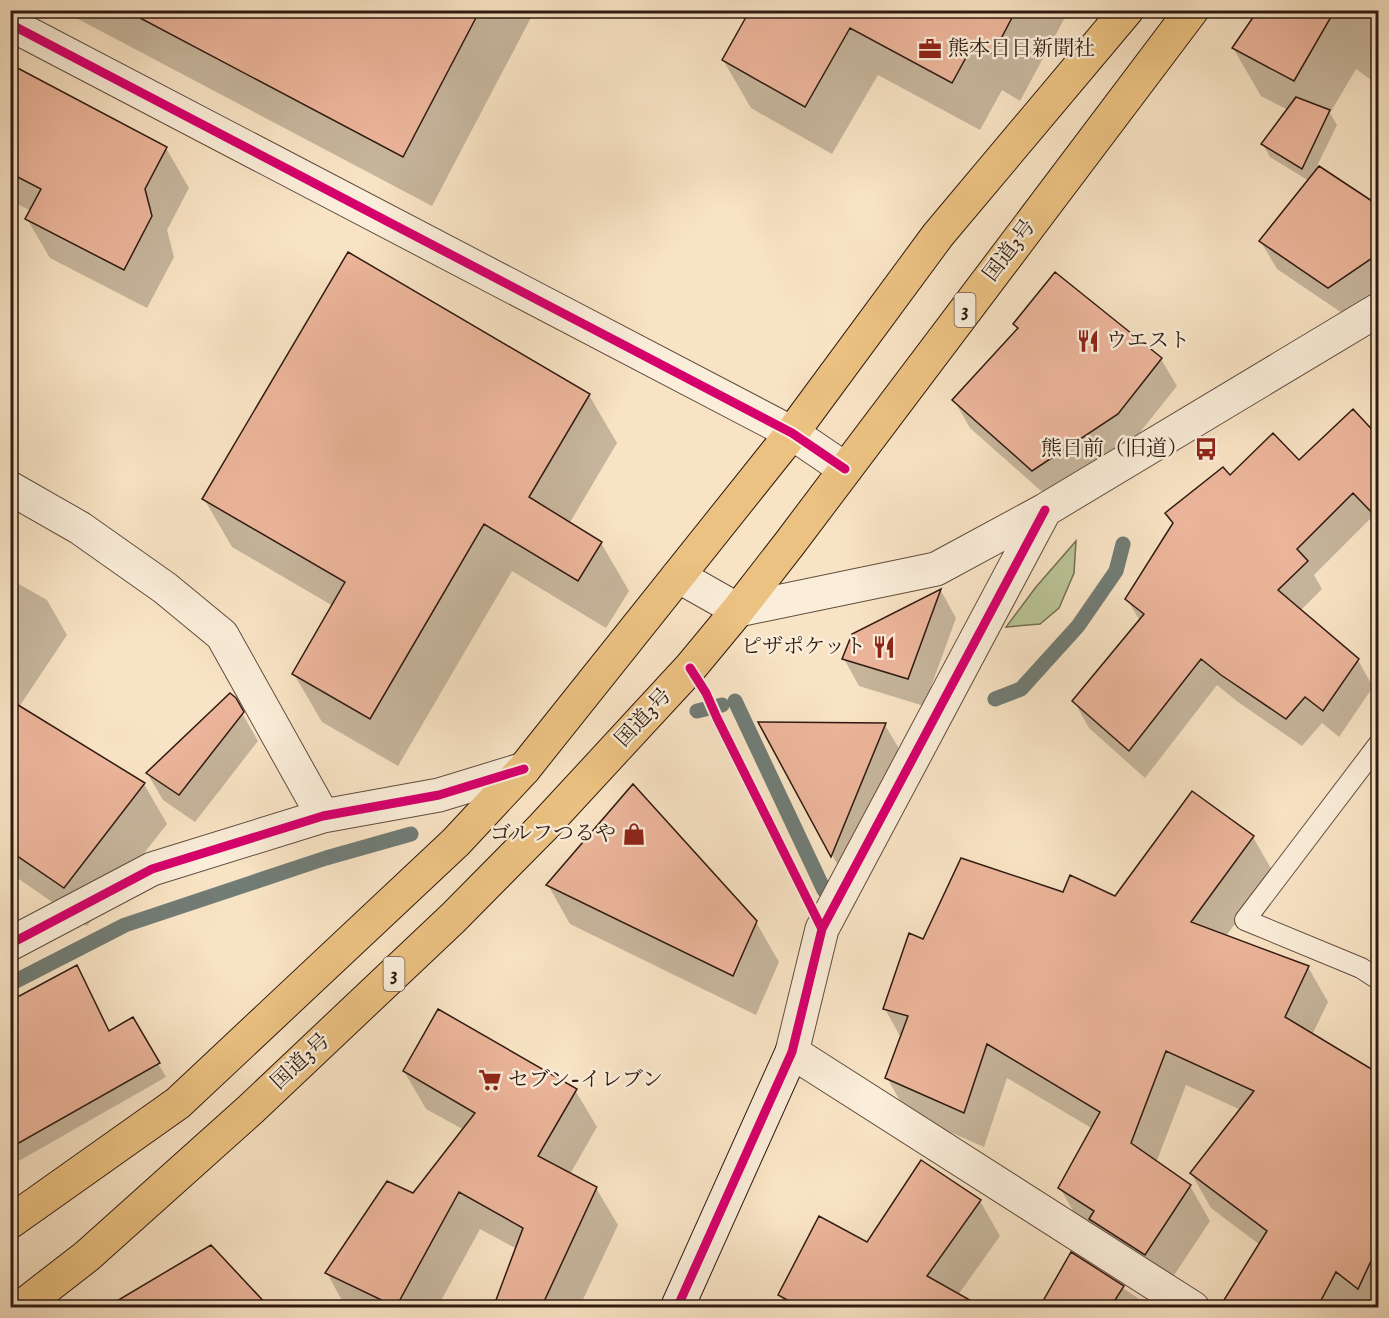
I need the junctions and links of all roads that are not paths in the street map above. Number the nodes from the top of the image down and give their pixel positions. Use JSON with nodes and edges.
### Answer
{"nodes":[{"id":1,"x":1127,"y":10,"type":"edge"},
{"id":2,"x":1192,"y":10,"type":"edge"},
{"id":3,"x":10,"y":24,"type":"edge"},
{"id":4,"x":1378,"y":310,"type":"edge"},
{"id":5,"x":792,"y":434,"type":"junction"},
{"id":6,"x":845,"y":469,"type":"junction"},
{"id":7,"x":10,"y":488,"type":"edge"},
{"id":8,"x":1045,"y":510,"type":"junction"},
{"id":9,"x":678,"y":576,"type":"junction"},
{"id":10,"x":738,"y":610,"type":"junction"},
{"id":11,"x":1378,"y":745,"type":"edge"},
{"id":12,"x":524,"y":769,"type":"junction"},
{"id":13,"x":323,"y":816,"type":"junction"},
{"id":14,"x":10,"y":944,"type":"edge"},
{"id":15,"x":1378,"y":980,"type":"edge"},
{"id":16,"x":792,"y":1052,"type":"junction"},
{"id":17,"x":10,"y":1222,"type":"edge"},
{"id":18,"x":20,"y":1308,"type":"edge"},
{"id":19,"x":677,"y":1308,"type":"edge"},
{"id":20,"x":1193,"y":1308,"type":"edge"}],
"edges":[{"from":1,"to":5,"type":"highway"},
{"from":2,"to":6,"type":"highway","name":"国道3号","number":"3"},
{"from":3,"to":5,"type":"street"},
{"from":4,"to":8,"type":"street"},
{"from":5,"to":6,"type":"street"},
{"from":5,"to":9,"type":"highway"},
{"from":6,"to":10,"type":"highway","name":"国道3号","number":"3"},
{"from":7,"to":13,"type":"street"},
{"from":8,"to":10,"type":"street"},
{"from":8,"to":16,"type":"street"},
{"from":9,"to":10,"type":"street"},
{"from":9,"to":12,"type":"highway"},
{"from":10,"to":18,"type":"highway","name":"国道3号","number":"3"},
{"from":11,"to":15,"type":"lane"},
{"from":12,"to":13,"type":"street"},
{"from":12,"to":17,"type":"highway"},
{"from":13,"to":14,"type":"street"},
{"from":16,"to":19,"type":"street"},
{"from":16,"to":20,"type":"street"}]}
